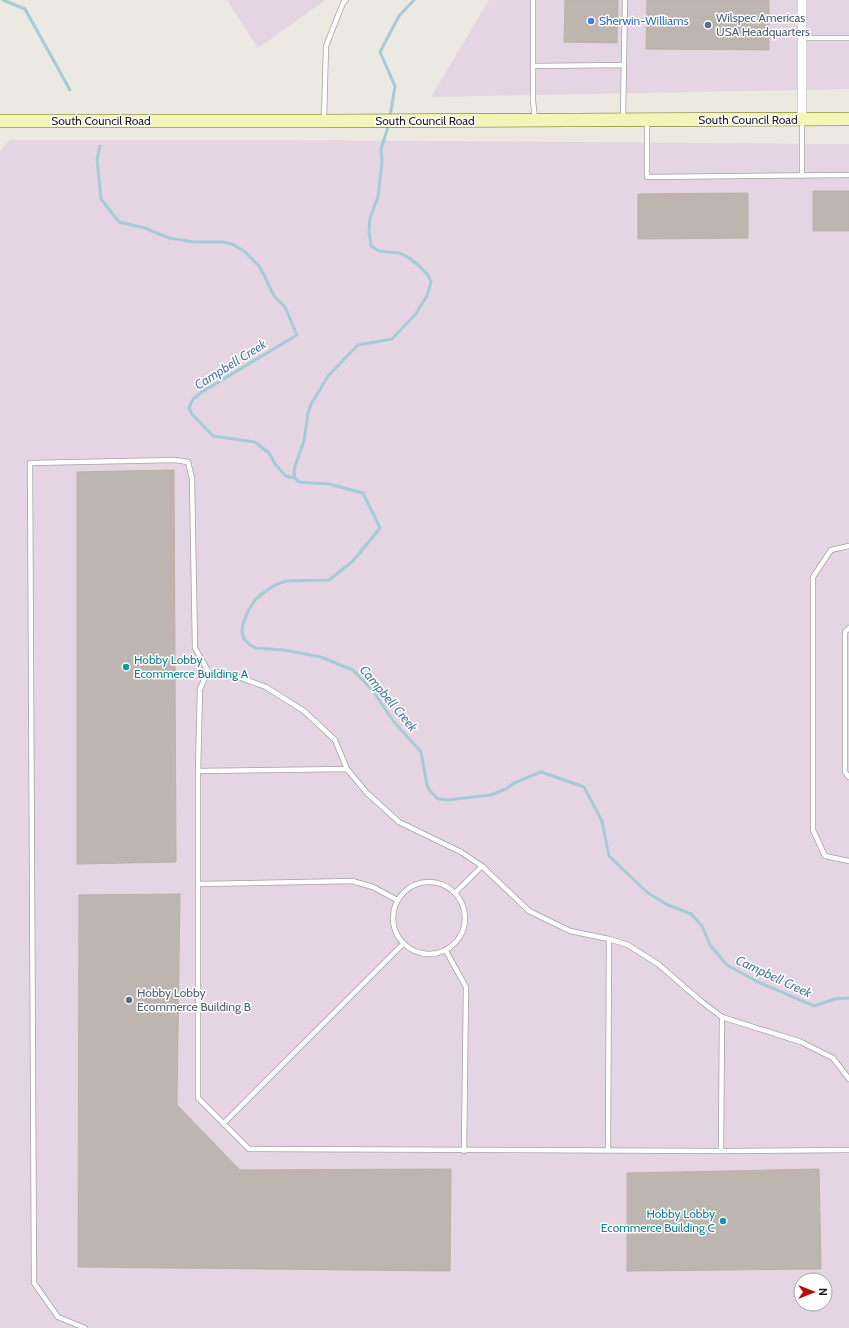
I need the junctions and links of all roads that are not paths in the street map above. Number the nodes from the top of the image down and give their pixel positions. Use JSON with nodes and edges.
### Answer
{"nodes":[{"id":1,"x":533,"y":0,"type":"edge"},
{"id":2,"x":624,"y":0,"type":"edge"},
{"id":3,"x":802,"y":0,"type":"edge"},
{"id":4,"x":344,"y":1,"type":"edge"},
{"id":5,"x":802,"y":38,"type":"junction"},
{"id":6,"x":849,"y":38,"type":"edge"},
{"id":7,"x":623,"y":65,"type":"junction"},
{"id":8,"x":533,"y":66,"type":"junction"},
{"id":9,"x":849,"y":119,"type":"edge"},
{"id":10,"x":535,"y":120,"type":"junction"},
{"id":11,"x":623,"y":120,"type":"junction"},
{"id":12,"x":647,"y":120,"type":"junction"},
{"id":13,"x":802,"y":120,"type":"junction"},
{"id":14,"x":0,"y":121,"type":"edge"},
{"id":15,"x":324,"y":121,"type":"junction"},
{"id":16,"x":849,"y":175,"type":"edge"},
{"id":17,"x":802,"y":176,"type":"junction"},
{"id":18,"x":849,"y":546,"type":"edge"},
{"id":19,"x":849,"y":628,"type":"edge"},
{"id":20,"x":208,"y":671,"type":"junction"},
{"id":21,"x":347,"y":769,"type":"junction"},
{"id":22,"x":198,"y":771,"type":"junction"},
{"id":23,"x":849,"y":777,"type":"edge"},
{"id":24,"x":849,"y":861,"type":"edge"},
{"id":25,"x":482,"y":866,"type":"junction"},
{"id":26,"x":199,"y":884,"type":"junction"},
{"id":27,"x":455,"y":893,"type":"junction"},
{"id":28,"x":397,"y":900,"type":"junction"},
{"id":29,"x":609,"y":939,"type":"junction"},
{"id":30,"x":403,"y":944,"type":"junction"},
{"id":31,"x":446,"y":951,"type":"junction"},
{"id":32,"x":722,"y":1017,"type":"junction"},
{"id":33,"x":849,"y":1079,"type":"edge"},
{"id":34,"x":223,"y":1124,"type":"junction"},
{"id":35,"x":464,"y":1150,"type":"junction"},
{"id":36,"x":608,"y":1150,"type":"junction"},
{"id":37,"x":849,"y":1150,"type":"edge"},
{"id":38,"x":721,"y":1151,"type":"junction"},
{"id":39,"x":85,"y":1328,"type":"edge"}],
"edges":[{"from":1,"to":8,"type":"lane"},
{"from":2,"to":7,"type":"lane"},
{"from":3,"to":5,"type":"street"},
{"from":4,"to":15,"type":"lane"},
{"from":5,"to":6,"type":"lane"},
{"from":5,"to":13,"type":"street"},
{"from":7,"to":8,"type":"lane"},
{"from":7,"to":11,"type":"lane"},
{"from":8,"to":10,"type":"lane"},
{"from":9,"to":13,"type":"main road","name":"South Council Road"},
{"from":10,"to":11,"type":"main road","name":"South Council Road"},
{"from":10,"to":15,"type":"main road","name":"South Council Road"},
{"from":11,"to":12,"type":"main road","name":"South Council Road"},
{"from":12,"to":13,"type":"main road","name":"South Council Road"},
{"from":12,"to":17,"type":"lane"},
{"from":13,"to":17,"type":"lane"},
{"from":14,"to":15,"type":"main road","name":"South Council Road"},
{"from":16,"to":17,"type":"lane"},
{"from":18,"to":24,"type":"lane"},
{"from":19,"to":23,"type":"lane"},
{"from":20,"to":21,"type":"lane"},
{"from":20,"to":22,"type":"lane"},
{"from":20,"to":39,"type":"lane"},
{"from":21,"to":22,"type":"lane"},
{"from":21,"to":25,"type":"lane"},
{"from":22,"to":26,"type":"lane"},
{"from":25,"to":27,"type":"lane"},
{"from":25,"to":29,"type":"lane"},
{"from":26,"to":28,"type":"lane"},
{"from":26,"to":34,"type":"lane"},
{"from":27,"to":28,"type":"lane"},
{"from":27,"to":31,"type":"lane"},
{"from":28,"to":30,"type":"lane"},
{"from":29,"to":32,"type":"lane"},
{"from":29,"to":36,"type":"lane"},
{"from":30,"to":31,"type":"lane"},
{"from":30,"to":34,"type":"lane"},
{"from":31,"to":35,"type":"lane"},
{"from":32,"to":33,"type":"lane"},
{"from":32,"to":38,"type":"lane"},
{"from":34,"to":35,"type":"lane"},
{"from":35,"to":36,"type":"lane"},
{"from":36,"to":38,"type":"lane"},
{"from":37,"to":38,"type":"lane"}]}
